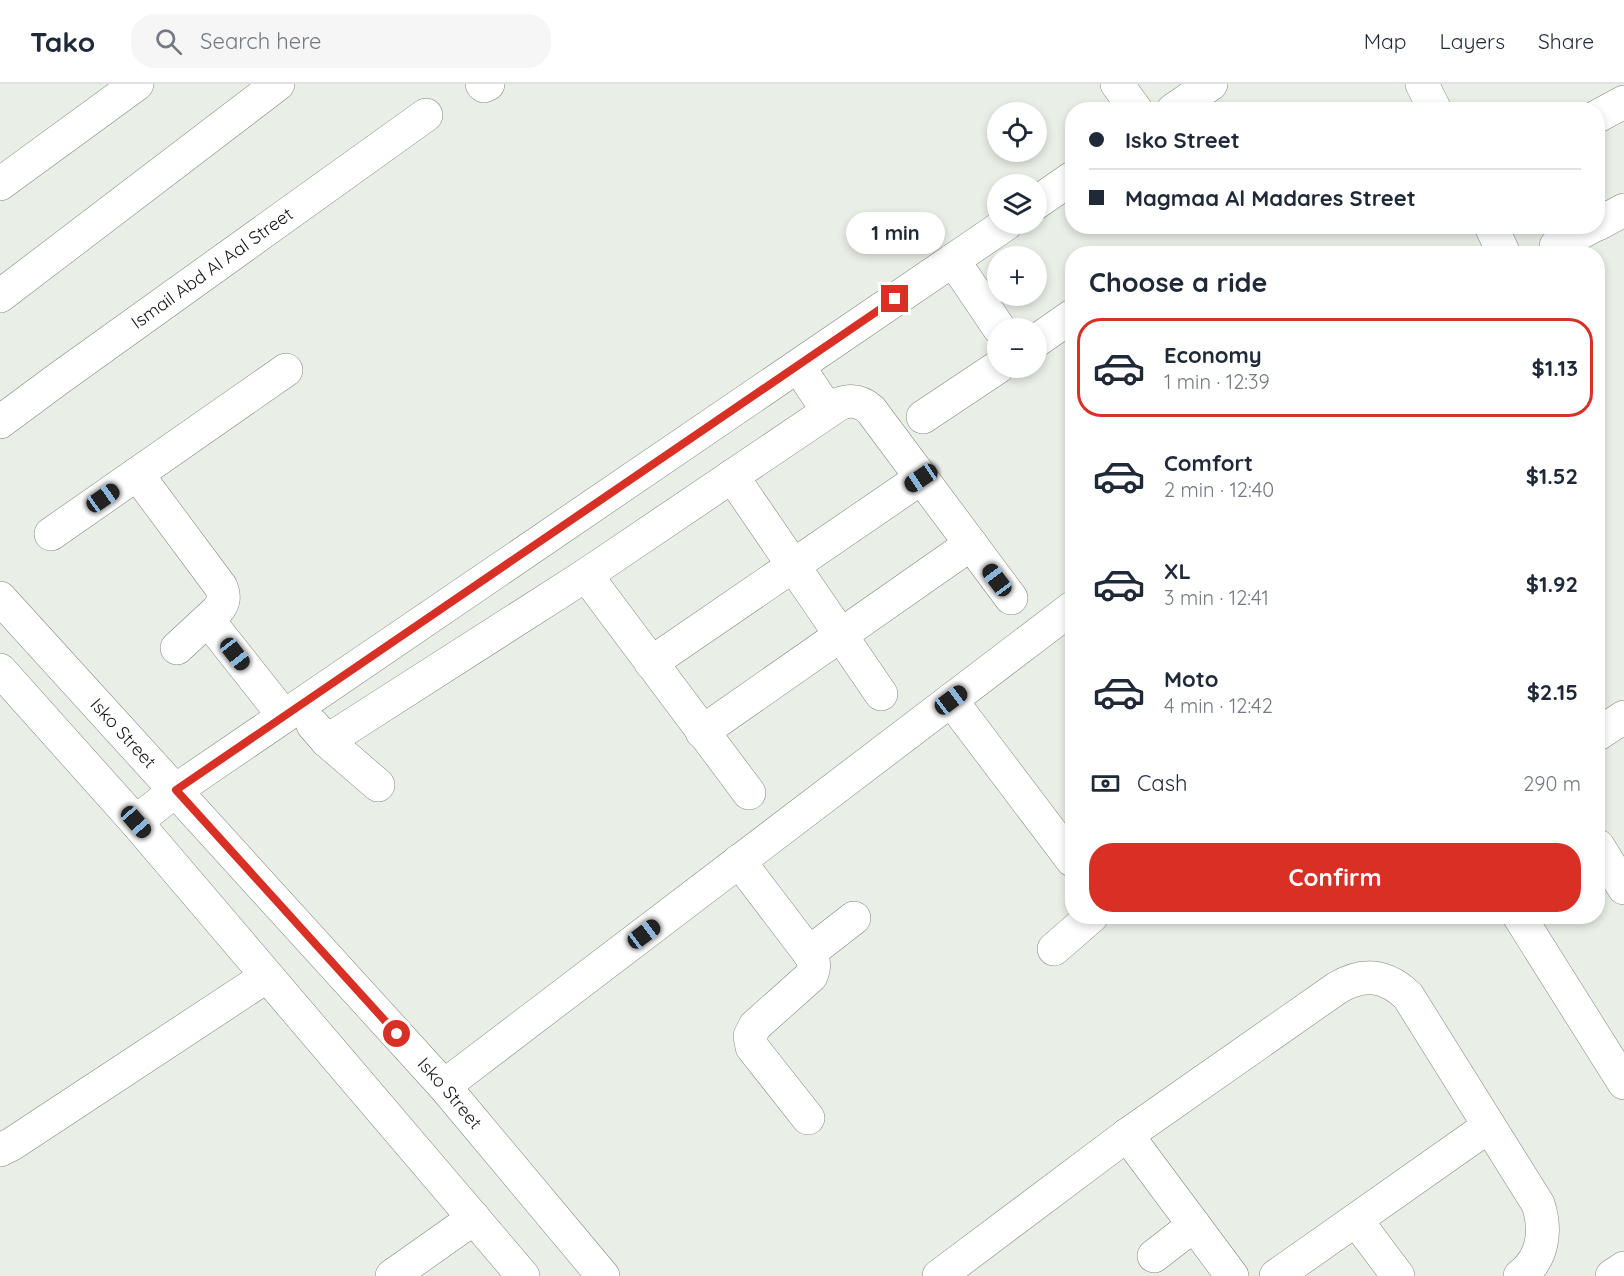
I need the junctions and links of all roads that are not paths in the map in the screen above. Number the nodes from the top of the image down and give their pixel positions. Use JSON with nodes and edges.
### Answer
{"nodes":[{"id":1,"x":137,"y":84,"type":"edge"},
{"id":2,"x":278,"y":84,"type":"edge"},
{"id":3,"x":1117,"y":84,"type":"edge"},
{"id":4,"x":1211,"y":84,"type":"edge"},
{"id":5,"x":1130,"y":102,"type":"edge"},
{"id":6,"x":1185,"y":102,"type":"edge"},
{"id":7,"x":1624,"y":102,"type":"edge"},
{"id":8,"x":1605,"y":112,"type":"edge"},
{"id":9,"x":426,"y":115,"type":"dead end"},
{"id":10,"x":1065,"y":183,"type":"edge"},
{"id":11,"x":0,"y":184,"type":"edge"},
{"id":12,"x":1047,"y":195,"type":"edge"},
{"id":13,"x":1624,"y":210,"type":"edge"},
{"id":14,"x":1605,"y":220,"type":"edge"},
{"id":15,"x":991,"y":234,"type":"edge"},
{"id":16,"x":1578,"y":234,"type":"edge"},
{"id":17,"x":1556,"y":246,"type":"dead end"},
{"id":18,"x":953,"y":260,"type":"junction"},
{"id":19,"x":0,"y":296,"type":"edge"},
{"id":20,"x":992,"y":318,"type":"edge"},
{"id":21,"x":1065,"y":321,"type":"edge"},
{"id":22,"x":1047,"y":333,"type":"edge"},
{"id":23,"x":798,"y":366,"type":"junction"},
{"id":24,"x":286,"y":370,"type":"dead end"},
{"id":25,"x":987,"y":374,"type":"edge"},
{"id":26,"x":828,"y":411,"type":"junction"},
{"id":27,"x":922,"y":417,"type":"dead end"},
{"id":28,"x":0,"y":422,"type":"edge"},
{"id":29,"x":137,"y":474,"type":"junction"},
{"id":30,"x":732,"y":476,"type":"junction"},
{"id":31,"x":921,"y":478,"type":"junction"},
{"id":32,"x":51,"y":534,"type":"dead end"},
{"id":33,"x":970,"y":544,"type":"junction"},
{"id":34,"x":793,"y":566,"type":"junction"},
{"id":35,"x":586,"y":575,"type":"junction"},
{"id":36,"x":0,"y":598,"type":"edge"},
{"id":37,"x":1011,"y":598,"type":"dead end"},
{"id":38,"x":1065,"y":613,"type":"edge"},
{"id":39,"x":208,"y":620,"type":"junction"},
{"id":40,"x":841,"y":636,"type":"junction"},
{"id":41,"x":177,"y":648,"type":"dead end"},
{"id":42,"x":651,"y":663,"type":"junction"},
{"id":43,"x":0,"y":670,"type":"edge"},
{"id":44,"x":881,"y":694,"type":"dead end"},
{"id":45,"x":951,"y":700,"type":"junction"},
{"id":46,"x":291,"y":711,"type":"junction"},
{"id":47,"x":1624,"y":717,"type":"edge"},
{"id":48,"x":1605,"y":729,"type":"edge"},
{"id":49,"x":702,"y":732,"type":"junction"},
{"id":50,"x":327,"y":741,"type":"junction"},
{"id":51,"x":378,"y":785,"type":"dead end"},
{"id":52,"x":176,"y":790,"type":"junction"},
{"id":53,"x":749,"y":793,"type":"dead end"},
{"id":54,"x":136,"y":822,"type":"junction"},
{"id":55,"x":1065,"y":851,"type":"edge"},
{"id":56,"x":1605,"y":857,"type":"edge"},
{"id":57,"x":739,"y":861,"type":"junction"},
{"id":58,"x":1624,"y":888,"type":"edge"},
{"id":59,"x":854,"y":918,"type":"dead end"},
{"id":60,"x":1083,"y":924,"type":"edge"},
{"id":61,"x":1524,"y":924,"type":"edge"},
{"id":62,"x":1054,"y":949,"type":"dead end"},
{"id":63,"x":809,"y":953,"type":"junction"},
{"id":64,"x":267,"y":976,"type":"junction"},
{"id":65,"x":1624,"y":1083,"type":"edge"},
{"id":66,"x":444,"y":1086,"type":"junction"},
{"id":67,"x":808,"y":1118,"type":"dead end"},
{"id":68,"x":1489,"y":1126,"type":"junction"},
{"id":69,"x":1127,"y":1135,"type":"junction"},
{"id":70,"x":0,"y":1150,"type":"edge"},
{"id":71,"x":474,"y":1218,"type":"junction"},
{"id":72,"x":1356,"y":1220,"type":"junction"},
{"id":73,"x":1194,"y":1225,"type":"junction"},
{"id":74,"x":1154,"y":1256,"type":"dead end"},
{"id":75,"x":1624,"y":1268,"type":"edge"},
{"id":76,"x":392,"y":1276,"type":"edge"},
{"id":77,"x":524,"y":1276,"type":"edge"},
{"id":78,"x":603,"y":1276,"type":"edge"},
{"id":79,"x":939,"y":1276,"type":"edge"},
{"id":80,"x":1232,"y":1276,"type":"edge"},
{"id":81,"x":1276,"y":1276,"type":"edge"},
{"id":82,"x":1398,"y":1276,"type":"edge"},
{"id":83,"x":1520,"y":1276,"type":"edge"},
{"id":84,"x":1612,"y":1276,"type":"edge"}],
"edges":[{"from":1,"to":11,"type":"main road"},
{"from":2,"to":19,"type":"main road"},
{"from":3,"to":5,"type":"main road"},
{"from":4,"to":6,"type":"main road"},
{"from":7,"to":8,"type":"main road"},
{"from":9,"to":28,"type":"main road","name":"Ismail Abd Al Aal Street"},
{"from":10,"to":12,"type":"main road"},
{"from":13,"to":14,"type":"main road"},
{"from":15,"to":18,"type":"main road"},
{"from":16,"to":17,"type":"main road"},
{"from":18,"to":20,"type":"main road"},
{"from":18,"to":23,"type":"main road"},
{"from":21,"to":22,"type":"main road"},
{"from":23,"to":26,"type":"main road"},
{"from":23,"to":46,"type":"main road"},
{"from":24,"to":29,"type":"main road"},
{"from":25,"to":27,"type":"main road"},
{"from":26,"to":30,"type":"main road"},
{"from":26,"to":31,"type":"main road"},
{"from":29,"to":32,"type":"main road"},
{"from":29,"to":39,"type":"main road"},
{"from":30,"to":34,"type":"main road"},
{"from":30,"to":35,"type":"main road"},
{"from":31,"to":33,"type":"main road"},
{"from":31,"to":34,"type":"main road"},
{"from":33,"to":37,"type":"main road"},
{"from":33,"to":40,"type":"main road"},
{"from":34,"to":40,"type":"main road"},
{"from":34,"to":42,"type":"main road"},
{"from":35,"to":42,"type":"main road"},
{"from":35,"to":50,"type":"main road"},
{"from":36,"to":52,"type":"main road","name":"Isko Street"},
{"from":38,"to":45,"type":"main road"},
{"from":39,"to":41,"type":"main road"},
{"from":39,"to":46,"type":"main road"},
{"from":40,"to":44,"type":"main road"},
{"from":40,"to":49,"type":"main road"},
{"from":42,"to":49,"type":"main road"},
{"from":43,"to":54,"type":"main road"},
{"from":45,"to":55,"type":"main road"},
{"from":45,"to":57,"type":"main road"},
{"from":46,"to":50,"type":"main road"},
{"from":46,"to":52,"type":"main road"},
{"from":47,"to":48,"type":"main road"},
{"from":49,"to":53,"type":"main road"},
{"from":50,"to":51,"type":"main road"},
{"from":52,"to":54,"type":"main road"},
{"from":52,"to":66,"type":"main road","name":"Isko Street"},
{"from":54,"to":64,"type":"main road"},
{"from":56,"to":58,"type":"main road"},
{"from":57,"to":63,"type":"main road"},
{"from":57,"to":66,"type":"main road"},
{"from":59,"to":63,"type":"main road"},
{"from":60,"to":62,"type":"main road"},
{"from":61,"to":65,"type":"main road"},
{"from":63,"to":67,"type":"main road"},
{"from":64,"to":70,"type":"main road"},
{"from":64,"to":71,"type":"main road"},
{"from":66,"to":78,"type":"main road","name":"Isko Street"},
{"from":68,"to":69,"type":"main road"},
{"from":68,"to":72,"type":"main road"},
{"from":68,"to":83,"type":"main road"},
{"from":69,"to":73,"type":"main road"},
{"from":69,"to":79,"type":"main road"},
{"from":71,"to":76,"type":"main road"},
{"from":71,"to":77,"type":"main road"},
{"from":72,"to":81,"type":"main road"},
{"from":72,"to":82,"type":"main road"},
{"from":73,"to":74,"type":"main road"},
{"from":73,"to":80,"type":"main road"},
{"from":75,"to":84,"type":"main road"}]}
